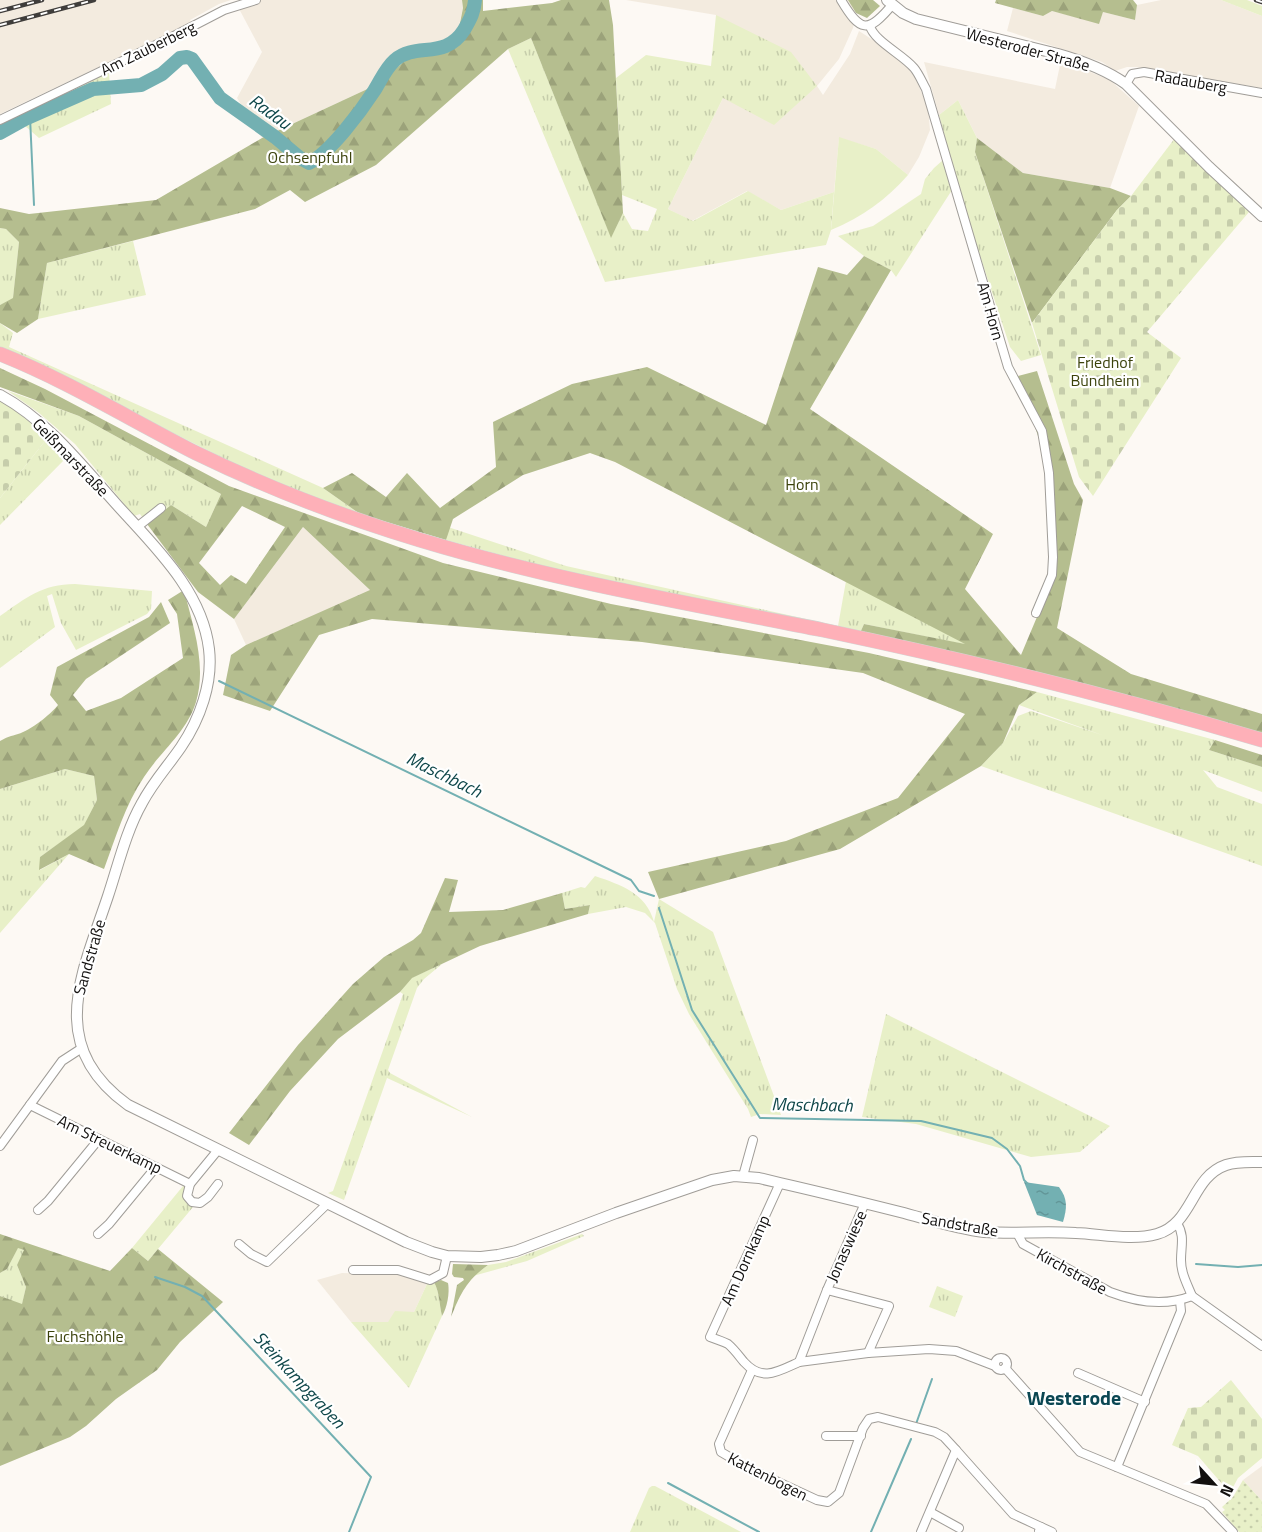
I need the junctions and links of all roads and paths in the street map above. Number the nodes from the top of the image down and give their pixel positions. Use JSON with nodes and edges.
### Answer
{"nodes":[{"id":1,"x":256,"y":0,"type":"edge"},
{"id":2,"x":841,"y":0,"type":"edge"},
{"id":3,"x":890,"y":2,"type":"edge"},
{"id":4,"x":870,"y":26,"type":"junction"},
{"id":5,"x":1126,"y":84,"type":"junction"},
{"id":6,"x":1262,"y":93,"type":"edge"},
{"id":7,"x":0,"y":120,"type":"edge"},
{"id":8,"x":1262,"y":216,"type":"edge"},
{"id":9,"x":0,"y":354,"type":"edge"},
{"id":10,"x":0,"y":362,"type":"edge"},
{"id":11,"x":0,"y":395,"type":"edge"},
{"id":12,"x":194,"y":456,"type":"junction"},
{"id":13,"x":161,"y":508,"type":"dead end"},
{"id":14,"x":137,"y":527,"type":"junction"},
{"id":15,"x":1036,"y":613,"type":"dead end"},
{"id":16,"x":1039,"y":682,"type":"junction"},
{"id":17,"x":1262,"y":740,"type":"edge"},
{"id":18,"x":1262,"y":748,"type":"edge"},
{"id":19,"x":140,"y":805,"type":"joint"},
{"id":20,"x":82,"y":1048,"type":"junction"},
{"id":21,"x":30,"y":1105,"type":"junction"},
{"id":22,"x":99,"y":1139,"type":"junction"},
{"id":23,"x":753,"y":1140,"type":"dead end"},
{"id":24,"x":0,"y":1146,"type":"edge"},
{"id":25,"x":218,"y":1150,"type":"junction"},
{"id":26,"x":1262,"y":1162,"type":"edge"},
{"id":27,"x":156,"y":1167,"type":"junction"},
{"id":28,"x":743,"y":1176,"type":"junction"},
{"id":29,"x":780,"y":1183,"type":"junction"},
{"id":30,"x":190,"y":1184,"type":"junction"},
{"id":31,"x":218,"y":1184,"type":"dead end"},
{"id":32,"x":865,"y":1203,"type":"junction"},
{"id":33,"x":327,"y":1204,"type":"junction"},
{"id":34,"x":38,"y":1210,"type":"dead end"},
{"id":35,"x":1177,"y":1223,"type":"junction"},
{"id":36,"x":1017,"y":1233,"type":"junction"},
{"id":37,"x":98,"y":1234,"type":"dead end"},
{"id":38,"x":239,"y":1244,"type":"dead end"},
{"id":39,"x":447,"y":1256,"type":"junction"},
{"id":40,"x":353,"y":1270,"type":"dead end"},
{"id":41,"x":827,"y":1290,"type":"junction"},
{"id":42,"x":1192,"y":1296,"type":"junction"},
{"id":43,"x":1180,"y":1301,"type":"junction"},
{"id":44,"x":1262,"y":1346,"type":"edge"},
{"id":45,"x":868,"y":1353,"type":"junction"},
{"id":46,"x":799,"y":1362,"type":"junction"},
{"id":47,"x":752,"y":1370,"type":"junction"},
{"id":48,"x":1078,"y":1373,"type":"dead end"},
{"id":49,"x":1145,"y":1402,"type":"junction"},
{"id":50,"x":826,"y":1436,"type":"dead end"},
{"id":51,"x":861,"y":1436,"type":"junction"},
{"id":52,"x":956,"y":1450,"type":"junction"},
{"id":53,"x":1117,"y":1467,"type":"junction"},
{"id":54,"x":930,"y":1512,"type":"junction"},
{"id":55,"x":959,"y":1528,"type":"dead end"},
{"id":56,"x":1040,"y":1529,"type":"edge"},
{"id":57,"x":921,"y":1532,"type":"edge"},
{"id":58,"x":1052,"y":1532,"type":"edge"},
{"id":59,"x":1233,"y":1532,"type":"edge"}],
"edges":[{"from":1,"to":7,"type":"street","name":"Am Zauberberg"},
{"from":2,"to":4,"type":"street"},
{"from":3,"to":4,"type":"street"},
{"from":3,"to":5,"type":"street","name":"Westeroder Straße"},
{"from":4,"to":15,"type":"street","name":"Am Horn"},
{"from":5,"to":6,"type":"street","name":"Radauberg"},
{"from":5,"to":8,"type":"street","name":"Westeroder Straße"},
{"from":9,"to":12,"type":"highway"},
{"from":10,"to":12,"type":"highway"},
{"from":11,"to":14,"type":"street","name":"Geißmarstraße"},
{"from":12,"to":16,"type":"highway"},
{"from":13,"to":14,"type":"street"},
{"from":14,"to":19,"type":"street","name":"Geißmarstraße"},
{"from":16,"to":17,"type":"highway"},
{"from":16,"to":18,"type":"highway"},
{"from":19,"to":20,"type":"street","name":"Sandstraße"},
{"from":20,"to":21,"type":"street"},
{"from":20,"to":25,"type":"street","name":"Sandstraße"},
{"from":21,"to":22,"type":"street","name":"Am Streuerkamp"},
{"from":21,"to":24,"type":"street"},
{"from":22,"to":27,"type":"street","name":"Am Streuerkamp"},
{"from":22,"to":34,"type":"street"},
{"from":23,"to":28,"type":"street"},
{"from":25,"to":30,"type":"street"},
{"from":25,"to":33,"type":"street","name":"Sandstraße"},
{"from":26,"to":35,"type":"street"},
{"from":27,"to":30,"type":"street","name":"Am Streuerkamp"},
{"from":27,"to":37,"type":"street"},
{"from":28,"to":29,"type":"street","name":"Sandstraße"},
{"from":28,"to":39,"type":"street","name":"Sandstraße"},
{"from":29,"to":32,"type":"street","name":"Sandstraße"},
{"from":29,"to":47,"type":"street","name":"Am Dornkamp"},
{"from":30,"to":31,"type":"street"},
{"from":32,"to":36,"type":"street","name":"Sandstraße"},
{"from":32,"to":41,"type":"street","name":"Jonaswiese"},
{"from":33,"to":38,"type":"street"},
{"from":33,"to":39,"type":"street","name":"Sandstraße"},
{"from":35,"to":36,"type":"street","name":"Sandstraße"},
{"from":35,"to":42,"type":"street"},
{"from":36,"to":43,"type":"street","name":"Kirchstraße"},
{"from":39,"to":40,"type":"street"},
{"from":41,"to":45,"type":"street","name":"Jonaswiese"},
{"from":41,"to":46,"type":"street","name":"Jonaswiese"},
{"from":42,"to":43,"type":"street","name":"Kirchstraße"},
{"from":42,"to":44,"type":"street"},
{"from":43,"to":49,"type":"street"},
{"from":45,"to":46,"type":"street"},
{"from":45,"to":53,"type":"street"},
{"from":46,"to":47,"type":"street"},
{"from":47,"to":51,"type":"street","name":"Kattenbogen"},
{"from":48,"to":49,"type":"street"},
{"from":49,"to":53,"type":"street"},
{"from":50,"to":51,"type":"street"},
{"from":51,"to":52,"type":"street","name":"Kattenbogen"},
{"from":52,"to":54,"type":"street"},
{"from":52,"to":56,"type":"street"},
{"from":53,"to":59,"type":"street"},
{"from":54,"to":55,"type":"street"},
{"from":54,"to":57,"type":"street"},
{"from":56,"to":58,"type":"street"}]}
